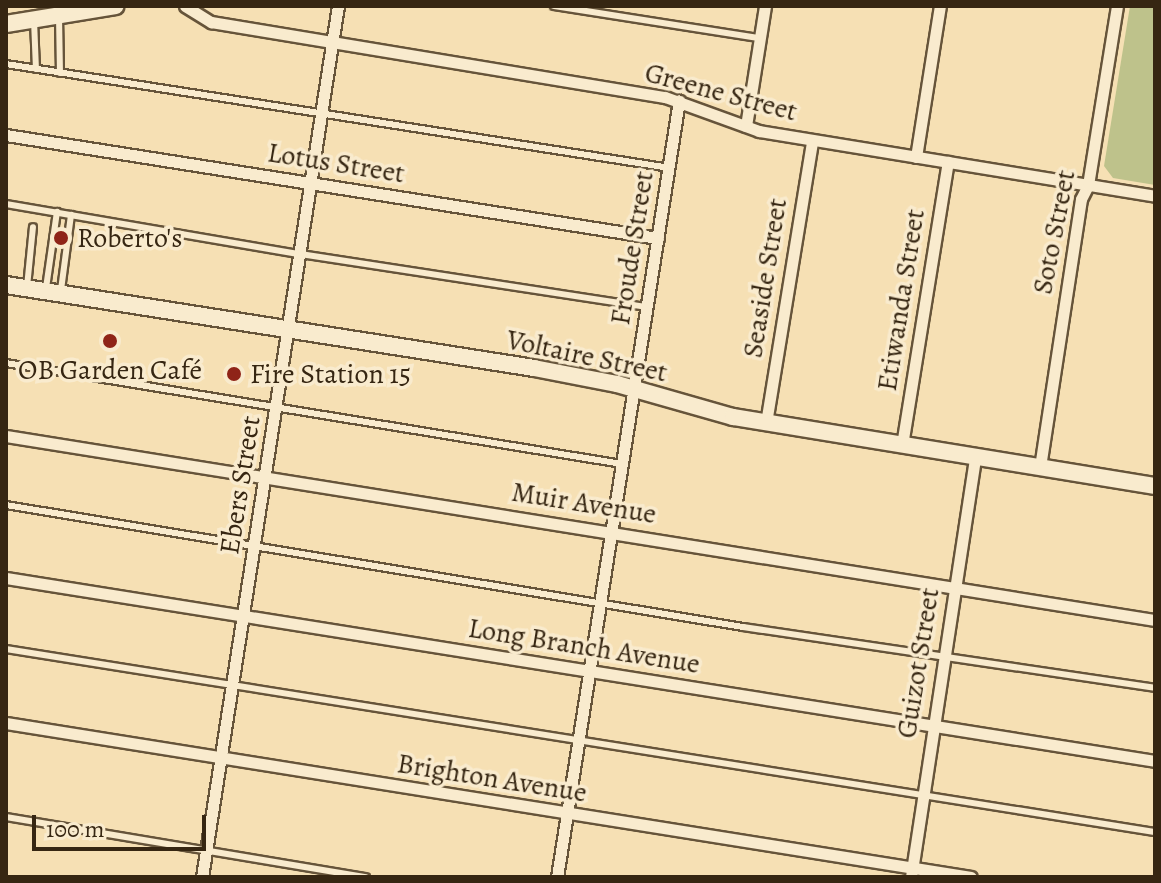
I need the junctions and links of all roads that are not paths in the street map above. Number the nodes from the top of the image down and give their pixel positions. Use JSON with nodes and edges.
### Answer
{"nodes":[{"id":1,"x":116,"y":6,"type":"edge"},
{"id":2,"x":185,"y":6,"type":"edge"},
{"id":3,"x":338,"y":6,"type":"edge"},
{"id":4,"x":554,"y":6,"type":"edge"},
{"id":5,"x":765,"y":6,"type":"edge"},
{"id":6,"x":940,"y":6,"type":"edge"},
{"id":7,"x":1117,"y":6,"type":"edge"},
{"id":8,"x":55,"y":13,"type":"edge"},
{"id":9,"x":20,"y":20,"type":"edge"},
{"id":10,"x":759,"y":38,"type":"junction"},
{"id":11,"x":333,"y":43,"type":"junction"},
{"id":12,"x":6,"y":64,"type":"edge"},
{"id":13,"x":36,"y":69,"type":"junction"},
{"id":14,"x":60,"y":73,"type":"junction"},
{"id":15,"x":679,"y":101,"type":"junction"},
{"id":16,"x":322,"y":112,"type":"junction"},
{"id":17,"x":746,"y":126,"type":"junction"},
{"id":18,"x":6,"y":135,"type":"edge"},
{"id":19,"x":812,"y":141,"type":"junction"},
{"id":20,"x":916,"y":157,"type":"junction"},
{"id":21,"x":948,"y":162,"type":"junction"},
{"id":22,"x":670,"y":168,"type":"junction"},
{"id":23,"x":311,"y":183,"type":"junction"},
{"id":24,"x":1088,"y":185,"type":"junction"},
{"id":25,"x":1155,"y":196,"type":"edge"},
{"id":26,"x":6,"y":204,"type":"edge"},
{"id":27,"x":57,"y":212,"type":"junction"},
{"id":28,"x":71,"y":215,"type":"junction"},
{"id":29,"x":33,"y":227,"type":"dead end"},
{"id":30,"x":658,"y":238,"type":"junction"},
{"id":31,"x":300,"y":254,"type":"junction"},
{"id":32,"x":6,"y":285,"type":"edge"},
{"id":33,"x":27,"y":289,"type":"junction"},
{"id":34,"x":53,"y":293,"type":"junction"},
{"id":35,"x":647,"y":307,"type":"junction"},
{"id":36,"x":289,"y":329,"type":"junction"},
{"id":37,"x":6,"y":363,"type":"edge"},
{"id":38,"x":633,"y":389,"type":"junction"},
{"id":39,"x":277,"y":405,"type":"junction"},
{"id":40,"x":766,"y":423,"type":"junction"},
{"id":41,"x":6,"y":436,"type":"edge"},
{"id":42,"x":902,"y":445,"type":"junction"},
{"id":43,"x":975,"y":457,"type":"junction"},
{"id":44,"x":623,"y":465,"type":"junction"},
{"id":45,"x":1040,"y":467,"type":"junction"},
{"id":46,"x":266,"y":476,"type":"junction"},
{"id":47,"x":1155,"y":486,"type":"edge"},
{"id":48,"x":6,"y":505,"type":"edge"},
{"id":49,"x":612,"y":532,"type":"junction"},
{"id":50,"x":255,"y":544,"type":"junction"},
{"id":51,"x":6,"y":578,"type":"edge"},
{"id":52,"x":954,"y":587,"type":"junction"},
{"id":53,"x":601,"y":601,"type":"junction"},
{"id":54,"x":243,"y":615,"type":"junction"},
{"id":55,"x":1155,"y":620,"type":"edge"},
{"id":56,"x":6,"y":649,"type":"edge"},
{"id":57,"x":943,"y":656,"type":"junction"},
{"id":58,"x":590,"y":671,"type":"junction"},
{"id":59,"x":231,"y":685,"type":"junction"},
{"id":60,"x":1155,"y":688,"type":"edge"},
{"id":61,"x":6,"y":723,"type":"edge"},
{"id":62,"x":933,"y":725,"type":"junction"},
{"id":63,"x":579,"y":740,"type":"junction"},
{"id":64,"x":220,"y":758,"type":"junction"},
{"id":65,"x":1155,"y":761,"type":"edge"},
{"id":66,"x":921,"y":794,"type":"junction"},
{"id":67,"x":567,"y":815,"type":"junction"},
{"id":68,"x":6,"y":817,"type":"edge"},
{"id":69,"x":1155,"y":832,"type":"edge"},
{"id":70,"x":206,"y":851,"type":"junction"},
{"id":71,"x":911,"y":872,"type":"edge"},
{"id":72,"x":202,"y":877,"type":"edge"},
{"id":73,"x":366,"y":877,"type":"edge"},
{"id":74,"x":557,"y":877,"type":"edge"},
{"id":75,"x":971,"y":877,"type":"edge"}],
"edges":[{"from":1,"to":8,"type":"main road"},
{"from":2,"to":11,"type":"street","name":"Greene Street"},
{"from":3,"to":11,"type":"street","name":"Ebers Street"},
{"from":4,"to":10,"type":"lane"},
{"from":5,"to":10,"type":"street"},
{"from":6,"to":20,"type":"street"},
{"from":7,"to":24,"type":"street","name":"Soto Street"},
{"from":8,"to":9,"type":"main road"},
{"from":8,"to":14,"type":"lane"},
{"from":9,"to":13,"type":"lane"},
{"from":10,"to":17,"type":"street"},
{"from":11,"to":15,"type":"street","name":"Greene Street"},
{"from":11,"to":16,"type":"street","name":"Ebers Street"},
{"from":12,"to":13,"type":"lane"},
{"from":13,"to":14,"type":"lane"},
{"from":14,"to":16,"type":"lane"},
{"from":15,"to":17,"type":"street","name":"Greene Street"},
{"from":15,"to":22,"type":"street","name":"Froude Street"},
{"from":16,"to":22,"type":"lane"},
{"from":16,"to":23,"type":"street","name":"Ebers Street"},
{"from":17,"to":19,"type":"street","name":"Greene Street"},
{"from":18,"to":23,"type":"street","name":"Lotus Street"},
{"from":19,"to":20,"type":"street","name":"Greene Street"},
{"from":19,"to":40,"type":"street","name":"Seaside Street"},
{"from":20,"to":21,"type":"street","name":"Greene Street"},
{"from":21,"to":24,"type":"street","name":"Greene Street"},
{"from":21,"to":42,"type":"street","name":"Etiwanda Street"},
{"from":22,"to":30,"type":"street","name":"Froude Street"},
{"from":23,"to":30,"type":"street","name":"Lotus Street"},
{"from":23,"to":31,"type":"street","name":"Ebers Street"},
{"from":24,"to":25,"type":"street","name":"Greene Street"},
{"from":24,"to":45,"type":"street","name":"Soto Street"},
{"from":26,"to":27,"type":"lane"},
{"from":27,"to":28,"type":"lane"},
{"from":27,"to":34,"type":"lane"},
{"from":28,"to":31,"type":"lane"},
{"from":28,"to":34,"type":"lane"},
{"from":29,"to":33,"type":"lane"},
{"from":30,"to":35,"type":"street","name":"Froude Street"},
{"from":31,"to":35,"type":"lane"},
{"from":31,"to":36,"type":"street","name":"Ebers Street"},
{"from":32,"to":33,"type":"main road","name":"Voltaire Street"},
{"from":33,"to":34,"type":"main road","name":"Voltaire Street"},
{"from":34,"to":36,"type":"main road","name":"Voltaire Street"},
{"from":35,"to":38,"type":"street","name":"Froude Street"},
{"from":36,"to":38,"type":"main road","name":"Voltaire Street"},
{"from":36,"to":39,"type":"street","name":"Ebers Street"},
{"from":37,"to":39,"type":"lane"},
{"from":38,"to":40,"type":"main road","name":"Voltaire Street"},
{"from":38,"to":44,"type":"street","name":"Froude Street"},
{"from":39,"to":44,"type":"lane"},
{"from":39,"to":46,"type":"street","name":"Ebers Street"},
{"from":40,"to":42,"type":"main road","name":"Voltaire Street"},
{"from":41,"to":46,"type":"street","name":"Muir Avenue"},
{"from":42,"to":43,"type":"main road","name":"Voltaire Street"},
{"from":43,"to":45,"type":"main road","name":"Voltaire Street"},
{"from":43,"to":52,"type":"street","name":"Guizot Street"},
{"from":44,"to":49,"type":"street","name":"Froude Street"},
{"from":45,"to":47,"type":"main road","name":"Voltaire Street"},
{"from":46,"to":49,"type":"street","name":"Muir Avenue"},
{"from":46,"to":50,"type":"street","name":"Ebers Street"},
{"from":48,"to":50,"type":"lane"},
{"from":49,"to":52,"type":"street","name":"Muir Avenue"},
{"from":49,"to":53,"type":"street","name":"Froude Street"},
{"from":50,"to":53,"type":"lane"},
{"from":50,"to":54,"type":"street","name":"Ebers Street"},
{"from":51,"to":54,"type":"street","name":"Long Branch Avenue"},
{"from":52,"to":55,"type":"street","name":"Muir Avenue"},
{"from":52,"to":57,"type":"street","name":"Guizot Street"},
{"from":53,"to":57,"type":"lane"},
{"from":53,"to":58,"type":"street","name":"Froude Street"},
{"from":54,"to":58,"type":"street","name":"Long Branch Avenue"},
{"from":54,"to":59,"type":"street","name":"Ebers Street"},
{"from":56,"to":59,"type":"lane"},
{"from":57,"to":60,"type":"lane"},
{"from":57,"to":62,"type":"street","name":"Guizot Street"},
{"from":58,"to":62,"type":"street","name":"Long Branch Avenue"},
{"from":58,"to":63,"type":"street","name":"Froude Street"},
{"from":59,"to":63,"type":"lane"},
{"from":59,"to":64,"type":"street","name":"Ebers Street"},
{"from":61,"to":64,"type":"street","name":"Brighton Avenue"},
{"from":62,"to":65,"type":"street","name":"Long Branch Avenue"},
{"from":62,"to":66,"type":"street","name":"Guizot Street"},
{"from":63,"to":66,"type":"lane"},
{"from":63,"to":67,"type":"street","name":"Froude Street"},
{"from":64,"to":67,"type":"street","name":"Brighton Avenue"},
{"from":64,"to":70,"type":"street","name":"Ebers Street"},
{"from":66,"to":69,"type":"lane"},
{"from":66,"to":71,"type":"street","name":"Guizot Street"},
{"from":67,"to":71,"type":"street","name":"Brighton Avenue"},
{"from":67,"to":74,"type":"street","name":"Froude Street"},
{"from":68,"to":70,"type":"lane"},
{"from":70,"to":72,"type":"street","name":"Ebers Street"},
{"from":70,"to":73,"type":"lane"},
{"from":71,"to":75,"type":"street","name":"Brighton Avenue"}]}
